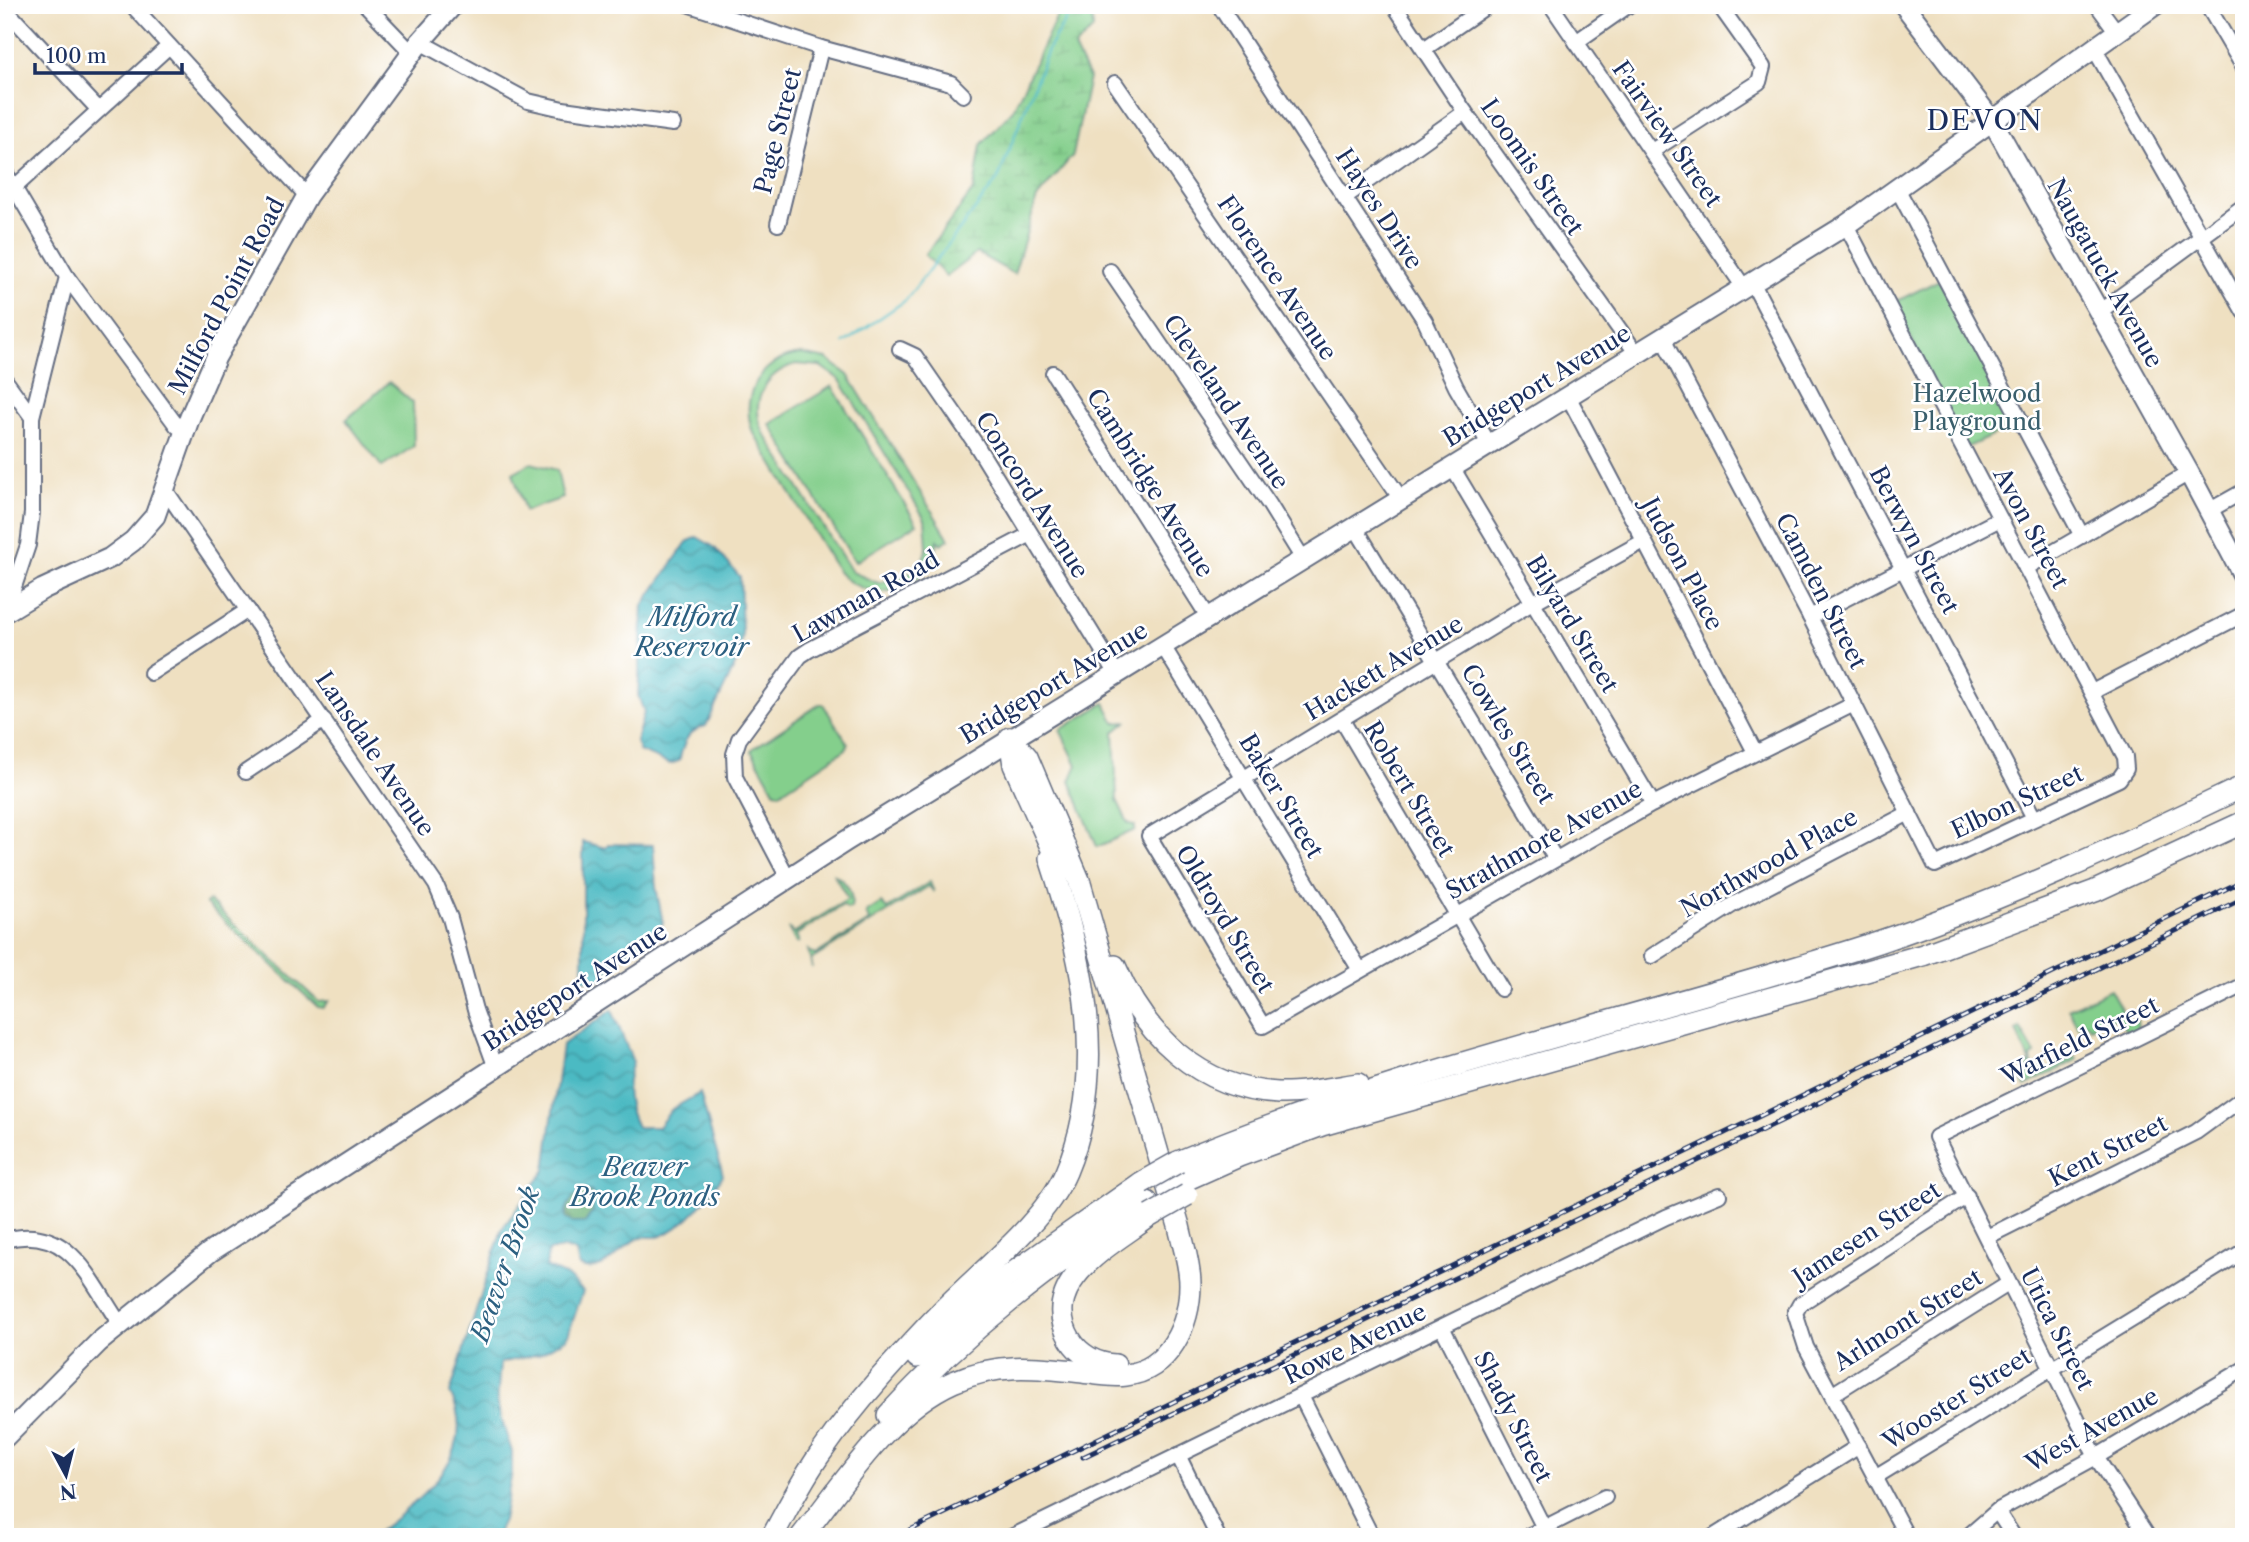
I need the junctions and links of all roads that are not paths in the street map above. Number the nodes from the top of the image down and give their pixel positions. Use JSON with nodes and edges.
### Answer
{"nodes":[{"id":1,"x":132,"y":5,"type":"edge"},
{"id":2,"x":366,"y":5,"type":"edge"},
{"id":3,"x":453,"y":5,"type":"edge"},
{"id":4,"x":690,"y":5,"type":"edge"},
{"id":5,"x":1219,"y":5,"type":"edge"},
{"id":6,"x":1394,"y":5,"type":"edge"},
{"id":7,"x":1488,"y":5,"type":"edge"},
{"id":8,"x":1551,"y":5,"type":"edge"},
{"id":9,"x":1629,"y":5,"type":"edge"},
{"id":10,"x":1719,"y":5,"type":"edge"},
{"id":11,"x":1904,"y":5,"type":"edge"},
{"id":12,"x":2097,"y":5,"type":"edge"},
{"id":13,"x":2155,"y":5,"type":"edge"},
{"id":14,"x":2207,"y":5,"type":"edge"},
{"id":15,"x":5,"y":9,"type":"edge"},
{"id":16,"x":2117,"y":32,"type":"junction"},
{"id":17,"x":1576,"y":42,"type":"junction"},
{"id":18,"x":169,"y":46,"type":"junction"},
{"id":19,"x":415,"y":48,"type":"junction"},
{"id":20,"x":821,"y":48,"type":"junction"},
{"id":21,"x":2094,"y":48,"type":"junction"},
{"id":22,"x":1424,"y":49,"type":"junction"},
{"id":23,"x":2244,"y":68,"type":"edge"},
{"id":24,"x":1115,"y":83,"type":"dead end"},
{"id":25,"x":963,"y":95,"type":"dead end"},
{"id":26,"x":99,"y":110,"type":"junction"},
{"id":27,"x":1465,"y":112,"type":"junction"},
{"id":28,"x":1993,"y":122,"type":"junction"},
{"id":29,"x":673,"y":124,"type":"dead end"},
{"id":30,"x":1652,"y":151,"type":"junction"},
{"id":31,"x":5,"y":172,"type":"edge"},
{"id":32,"x":15,"y":187,"type":"junction"},
{"id":33,"x":1898,"y":190,"type":"junction"},
{"id":34,"x":307,"y":196,"type":"junction"},
{"id":35,"x":1345,"y":197,"type":"junction"},
{"id":36,"x":2244,"y":206,"type":"edge"},
{"id":37,"x":778,"y":224,"type":"dead end"},
{"id":38,"x":1846,"y":225,"type":"junction"},
{"id":39,"x":2203,"y":237,"type":"junction"},
{"id":40,"x":1110,"y":271,"type":"dead end"},
{"id":41,"x":67,"y":277,"type":"junction"},
{"id":42,"x":1749,"y":286,"type":"junction"},
{"id":43,"x":2099,"y":312,"type":"junction"},
{"id":44,"x":2244,"y":312,"type":"edge"},
{"id":45,"x":1663,"y":339,"type":"junction"},
{"id":46,"x":900,"y":349,"type":"dead end"},
{"id":47,"x":1637,"y":354,"type":"junction"},
{"id":48,"x":1053,"y":373,"type":"dead end"},
{"id":49,"x":5,"y":380,"type":"edge"},
{"id":50,"x":1568,"y":396,"type":"junction"},
{"id":51,"x":32,"y":417,"type":"junction"},
{"id":52,"x":185,"y":431,"type":"junction"},
{"id":53,"x":1489,"y":444,"type":"junction"},
{"id":54,"x":1452,"y":467,"type":"junction"},
{"id":55,"x":2189,"y":473,"type":"junction"},
{"id":56,"x":166,"y":491,"type":"junction"},
{"id":57,"x":2244,"y":491,"type":"edge"},
{"id":58,"x":1401,"y":499,"type":"junction"},
{"id":59,"x":2210,"y":510,"type":"junction"},
{"id":60,"x":2000,"y":519,"type":"junction"},
{"id":61,"x":1355,"y":527,"type":"junction"},
{"id":62,"x":1029,"y":534,"type":"junction"},
{"id":63,"x":2082,"y":536,"type":"junction"},
{"id":64,"x":1644,"y":541,"type":"junction"},
{"id":65,"x":1303,"y":559,"type":"junction"},
{"id":66,"x":1903,"y":568,"type":"junction"},
{"id":67,"x":2026,"y":568,"type":"junction"},
{"id":68,"x":2244,"y":577,"type":"edge"},
{"id":69,"x":1532,"y":603,"type":"junction"},
{"id":70,"x":248,"y":610,"type":"junction"},
{"id":71,"x":6,"y":611,"type":"edge"},
{"id":72,"x":2244,"y":614,"type":"edge"},
{"id":73,"x":1810,"y":617,"type":"junction"},
{"id":74,"x":1209,"y":618,"type":"junction"},
{"id":75,"x":1163,"y":646,"type":"junction"},
{"id":76,"x":1438,"y":662,"type":"junction"},
{"id":77,"x":151,"y":673,"type":"dead end"},
{"id":78,"x":1117,"y":674,"type":"junction"},
{"id":79,"x":2092,"y":692,"type":"junction"},
{"id":80,"x":1854,"y":704,"type":"junction"},
{"id":81,"x":324,"y":720,"type":"junction"},
{"id":82,"x":1342,"y":720,"type":"junction"},
{"id":83,"x":1010,"y":738,"type":"junction"},
{"id":84,"x":1755,"y":752,"type":"junction"},
{"id":85,"x":246,"y":772,"type":"dead end"},
{"id":86,"x":1244,"y":779,"type":"junction"},
{"id":87,"x":2119,"y":779,"type":"joint"},
{"id":88,"x":2244,"y":786,"type":"edge"},
{"id":89,"x":1653,"y":804,"type":"junction"},
{"id":90,"x":1909,"y":813,"type":"junction"},
{"id":91,"x":2034,"y":818,"type":"junction"},
{"id":92,"x":2244,"y":822,"type":"edge"},
{"id":93,"x":1041,"y":829,"type":"junction"},
{"id":94,"x":1149,"y":836,"type":"joint"},
{"id":95,"x":1555,"y":858,"type":"junction"},
{"id":96,"x":1935,"y":865,"type":"joint"},
{"id":97,"x":788,"y":877,"type":"junction"},
{"id":98,"x":1079,"y":880,"type":"junction"},
{"id":99,"x":1457,"y":914,"type":"junction"},
{"id":100,"x":1651,"y":956,"type":"dead end"},
{"id":101,"x":1360,"y":970,"type":"junction"},
{"id":102,"x":2244,"y":985,"type":"edge"},
{"id":103,"x":1502,"y":989,"type":"dead end"},
{"id":104,"x":1263,"y":1026,"type":"joint"},
{"id":105,"x":496,"y":1068,"type":"junction"},
{"id":106,"x":1422,"y":1075,"type":"junction"},
{"id":107,"x":2244,"y":1097,"type":"edge"},
{"id":108,"x":1936,"y":1137,"type":"joint"},
{"id":109,"x":1183,"y":1179,"type":"junction"},
{"id":110,"x":1719,"y":1195,"type":"dead end"},
{"id":111,"x":1966,"y":1196,"type":"junction"},
{"id":112,"x":1146,"y":1201,"type":"junction"},
{"id":113,"x":1987,"y":1237,"type":"junction"},
{"id":114,"x":5,"y":1240,"type":"edge"},
{"id":115,"x":2244,"y":1251,"type":"edge"},
{"id":116,"x":2008,"y":1284,"type":"junction"},
{"id":117,"x":120,"y":1324,"type":"junction"},
{"id":118,"x":1442,"y":1327,"type":"junction"},
{"id":119,"x":2051,"y":1367,"type":"junction"},
{"id":120,"x":2244,"y":1369,"type":"edge"},
{"id":121,"x":1833,"y":1394,"type":"junction"},
{"id":122,"x":1301,"y":1396,"type":"junction"},
{"id":123,"x":5,"y":1437,"type":"edge"},
{"id":124,"x":1859,"y":1446,"type":"junction"},
{"id":125,"x":1178,"y":1455,"type":"junction"},
{"id":126,"x":2096,"y":1457,"type":"junction"},
{"id":127,"x":1875,"y":1476,"type":"junction"},
{"id":128,"x":1605,"y":1497,"type":"dead end"},
{"id":129,"x":1997,"y":1511,"type":"junction"},
{"id":130,"x":1544,"y":1528,"type":"junction"},
{"id":131,"x":773,"y":1537,"type":"edge"},
{"id":132,"x":798,"y":1537,"type":"edge"},
{"id":133,"x":1011,"y":1537,"type":"edge"},
{"id":134,"x":1218,"y":1537,"type":"edge"},
{"id":135,"x":1372,"y":1537,"type":"edge"},
{"id":136,"x":1526,"y":1537,"type":"edge"},
{"id":137,"x":1713,"y":1537,"type":"edge"},
{"id":138,"x":1907,"y":1537,"type":"edge"},
{"id":139,"x":1967,"y":1537,"type":"edge"},
{"id":140,"x":2014,"y":1537,"type":"edge"},
{"id":141,"x":2148,"y":1537,"type":"edge"}],
"edges":[{"from":1,"to":18,"type":"street"},
{"from":2,"to":19,"type":"street"},
{"from":3,"to":19,"type":"main road","name":"Milford Point Road"},
{"from":4,"to":20,"type":"street"},
{"from":5,"to":35,"type":"street","name":"Hayes Drive"},
{"from":6,"to":22,"type":"street","name":"Loomis Street"},
{"from":7,"to":22,"type":"street"},
{"from":8,"to":17,"type":"street","name":"Fairview Street"},
{"from":9,"to":17,"type":"street"},
{"from":10,"to":30,"type":"street"},
{"from":11,"to":28,"type":"main road","name":"Naugatuck Avenue"},
{"from":12,"to":16,"type":"street"},
{"from":13,"to":16,"type":"main road","name":"Bridgeport Avenue"},
{"from":14,"to":23,"type":"street"},
{"from":15,"to":26,"type":"street"},
{"from":16,"to":21,"type":"main road","name":"Bridgeport Avenue"},
{"from":17,"to":30,"type":"street","name":"Fairview Street"},
{"from":18,"to":26,"type":"street"},
{"from":18,"to":34,"type":"street"},
{"from":19,"to":29,"type":"street"},
{"from":19,"to":34,"type":"main road","name":"Milford Point Road"},
{"from":20,"to":25,"type":"street"},
{"from":20,"to":37,"type":"street","name":"Page Street"},
{"from":21,"to":28,"type":"main road","name":"Bridgeport Avenue"},
{"from":21,"to":39,"type":"street"},
{"from":22,"to":27,"type":"street","name":"Loomis Street"},
{"from":24,"to":58,"type":"street","name":"Florence Avenue"},
{"from":26,"to":32,"type":"street"},
{"from":27,"to":35,"type":"street"},
{"from":27,"to":47,"type":"street","name":"Loomis Street"},
{"from":28,"to":33,"type":"main road","name":"Bridgeport Avenue"},
{"from":28,"to":43,"type":"main road","name":"Naugatuck Avenue"},
{"from":30,"to":42,"type":"street","name":"Fairview Street"},
{"from":31,"to":32,"type":"street"},
{"from":32,"to":41,"type":"street"},
{"from":33,"to":38,"type":"main road","name":"Bridgeport Avenue"},
{"from":33,"to":63,"type":"street"},
{"from":34,"to":52,"type":"main road","name":"Milford Point Road"},
{"from":35,"to":53,"type":"street","name":"Hayes Drive"},
{"from":36,"to":39,"type":"street"},
{"from":38,"to":42,"type":"main road","name":"Bridgeport Avenue"},
{"from":38,"to":60,"type":"street","name":"Avon Street"},
{"from":39,"to":43,"type":"street"},
{"from":39,"to":44,"type":"street"},
{"from":40,"to":65,"type":"street","name":"Cleveland Avenue"},
{"from":41,"to":51,"type":"street"},
{"from":41,"to":52,"type":"street"},
{"from":42,"to":45,"type":"main road","name":"Bridgeport Avenue"},
{"from":42,"to":66,"type":"street","name":"Berwyn Street"},
{"from":43,"to":55,"type":"main road","name":"Naugatuck Avenue"},
{"from":45,"to":47,"type":"main road","name":"Bridgeport Avenue"},
{"from":45,"to":73,"type":"street","name":"Camden Street"},
{"from":46,"to":62,"type":"street","name":"Concord Avenue"},
{"from":47,"to":50,"type":"main road","name":"Bridgeport Avenue"},
{"from":48,"to":74,"type":"street","name":"Cambridge Avenue"},
{"from":49,"to":51,"type":"street"},
{"from":50,"to":53,"type":"main road","name":"Bridgeport Avenue"},
{"from":50,"to":64,"type":"street","name":"Judson Place"},
{"from":51,"to":71,"type":"street"},
{"from":52,"to":56,"type":"main road","name":"Milford Point Road"},
{"from":53,"to":54,"type":"main road","name":"Bridgeport Avenue"},
{"from":54,"to":58,"type":"main road","name":"Bridgeport Avenue"},
{"from":54,"to":69,"type":"street","name":"Bilyard Street"},
{"from":55,"to":59,"type":"main road","name":"Naugatuck Avenue"},
{"from":55,"to":63,"type":"street"},
{"from":56,"to":70,"type":"street","name":"Lansdale Avenue"},
{"from":56,"to":71,"type":"main road","name":"Milford Point Road"},
{"from":57,"to":59,"type":"street"},
{"from":58,"to":61,"type":"main road","name":"Bridgeport Avenue"},
{"from":59,"to":68,"type":"main road","name":"Naugatuck Avenue"},
{"from":60,"to":66,"type":"street"},
{"from":60,"to":67,"type":"street","name":"Avon Street"},
{"from":61,"to":65,"type":"main road","name":"Bridgeport Avenue"},
{"from":61,"to":76,"type":"street","name":"Cowles Street"},
{"from":62,"to":78,"type":"street","name":"Concord Avenue"},
{"from":62,"to":97,"type":"street","name":"Lawman Road"},
{"from":63,"to":67,"type":"street"},
{"from":64,"to":69,"type":"street","name":"Hackett Avenue"},
{"from":64,"to":84,"type":"street","name":"Judson Place"},
{"from":65,"to":74,"type":"main road","name":"Bridgeport Avenue"},
{"from":66,"to":73,"type":"street"},
{"from":66,"to":91,"type":"street","name":"Berwyn Street"},
{"from":67,"to":79,"type":"street","name":"Avon Street"},
{"from":69,"to":76,"type":"street","name":"Hackett Avenue"},
{"from":69,"to":89,"type":"street","name":"Bilyard Street"},
{"from":70,"to":77,"type":"street"},
{"from":70,"to":81,"type":"street","name":"Lansdale Avenue"},
{"from":72,"to":79,"type":"street"},
{"from":73,"to":80,"type":"street","name":"Camden Street"},
{"from":74,"to":75,"type":"main road","name":"Bridgeport Avenue"},
{"from":75,"to":78,"type":"main road","name":"Bridgeport Avenue"},
{"from":75,"to":86,"type":"street","name":"Baker Street"},
{"from":76,"to":82,"type":"street","name":"Hackett Avenue"},
{"from":76,"to":95,"type":"street","name":"Cowles Street"},
{"from":78,"to":83,"type":"main road","name":"Bridgeport Avenue"},
{"from":79,"to":87,"type":"street","name":"Avon Street"},
{"from":80,"to":84,"type":"street","name":"Strathmore Avenue"},
{"from":80,"to":90,"type":"street","name":"Camden Street"},
{"from":81,"to":85,"type":"street"},
{"from":81,"to":105,"type":"street","name":"Lansdale Avenue"},
{"from":82,"to":86,"type":"street","name":"Hackett Avenue"},
{"from":82,"to":99,"type":"street","name":"Robert Street"},
{"from":83,"to":93,"type":"highway"},
{"from":83,"to":97,"type":"main road","name":"Bridgeport Avenue"},
{"from":83,"to":98,"type":"highway"},
{"from":84,"to":89,"type":"street","name":"Strathmore Avenue"},
{"from":86,"to":94,"type":"street","name":"Hackett Avenue"},
{"from":86,"to":101,"type":"street","name":"Baker Street"},
{"from":87,"to":91,"type":"street","name":"Elbon Street"},
{"from":88,"to":106,"type":"highway"},
{"from":89,"to":95,"type":"street","name":"Strathmore Avenue"},
{"from":90,"to":96,"type":"street","name":"Camden Street"},
{"from":90,"to":100,"type":"street","name":"Northwood Place"},
{"from":91,"to":96,"type":"street","name":"Elbon Street"},
{"from":92,"to":109,"type":"highway"},
{"from":93,"to":112,"type":"highway"},
{"from":93,"to":131,"type":"highway"},
{"from":94,"to":104,"type":"street","name":"Oldroyd Street"},
{"from":95,"to":99,"type":"street","name":"Strathmore Avenue"},
{"from":97,"to":105,"type":"main road","name":"Bridgeport Avenue"},
{"from":98,"to":106,"type":"highway"},
{"from":98,"to":132,"type":"highway"},
{"from":99,"to":101,"type":"street","name":"Strathmore Avenue"},
{"from":99,"to":103,"type":"street","name":"Robert Street"},
{"from":101,"to":104,"type":"street","name":"Strathmore Avenue"},
{"from":102,"to":108,"type":"street","name":"Warfield Street"},
{"from":105,"to":117,"type":"main road","name":"Bridgeport Avenue"},
{"from":106,"to":109,"type":"highway"},
{"from":107,"to":113,"type":"street","name":"Kent Street"},
{"from":108,"to":111,"type":"street","name":"Utica Street"},
{"from":109,"to":112,"type":"highway"},
{"from":110,"to":118,"type":"street","name":"Rowe Avenue"},
{"from":111,"to":113,"type":"street","name":"Utica Street"},
{"from":111,"to":121,"type":"street","name":"Jamesen Street"},
{"from":112,"to":131,"type":"highway"},
{"from":112,"to":132,"type":"highway"},
{"from":113,"to":116,"type":"street","name":"Utica Street"},
{"from":114,"to":117,"type":"street"},
{"from":115,"to":119,"type":"street","name":"Wooster Street"},
{"from":116,"to":119,"type":"street","name":"Utica Street"},
{"from":116,"to":121,"type":"street","name":"Arlmont Street"},
{"from":117,"to":123,"type":"main road","name":"Bridgeport Avenue"},
{"from":118,"to":122,"type":"street","name":"Rowe Avenue"},
{"from":118,"to":130,"type":"street","name":"Shady Street"},
{"from":119,"to":126,"type":"street","name":"Utica Street"},
{"from":119,"to":127,"type":"street","name":"Wooster Street"},
{"from":120,"to":126,"type":"street","name":"West Avenue"},
{"from":121,"to":124,"type":"street"},
{"from":122,"to":125,"type":"street","name":"Rowe Avenue"},
{"from":122,"to":135,"type":"street"},
{"from":124,"to":127,"type":"street"},
{"from":124,"to":137,"type":"street"},
{"from":125,"to":133,"type":"street","name":"Rowe Avenue"},
{"from":125,"to":134,"type":"street"},
{"from":126,"to":129,"type":"street","name":"West Avenue"},
{"from":126,"to":141,"type":"street","name":"Utica Street"},
{"from":127,"to":138,"type":"street"},
{"from":128,"to":130,"type":"street"},
{"from":129,"to":139,"type":"street","name":"West Avenue"},
{"from":129,"to":140,"type":"street"},
{"from":130,"to":136,"type":"street"}]}
